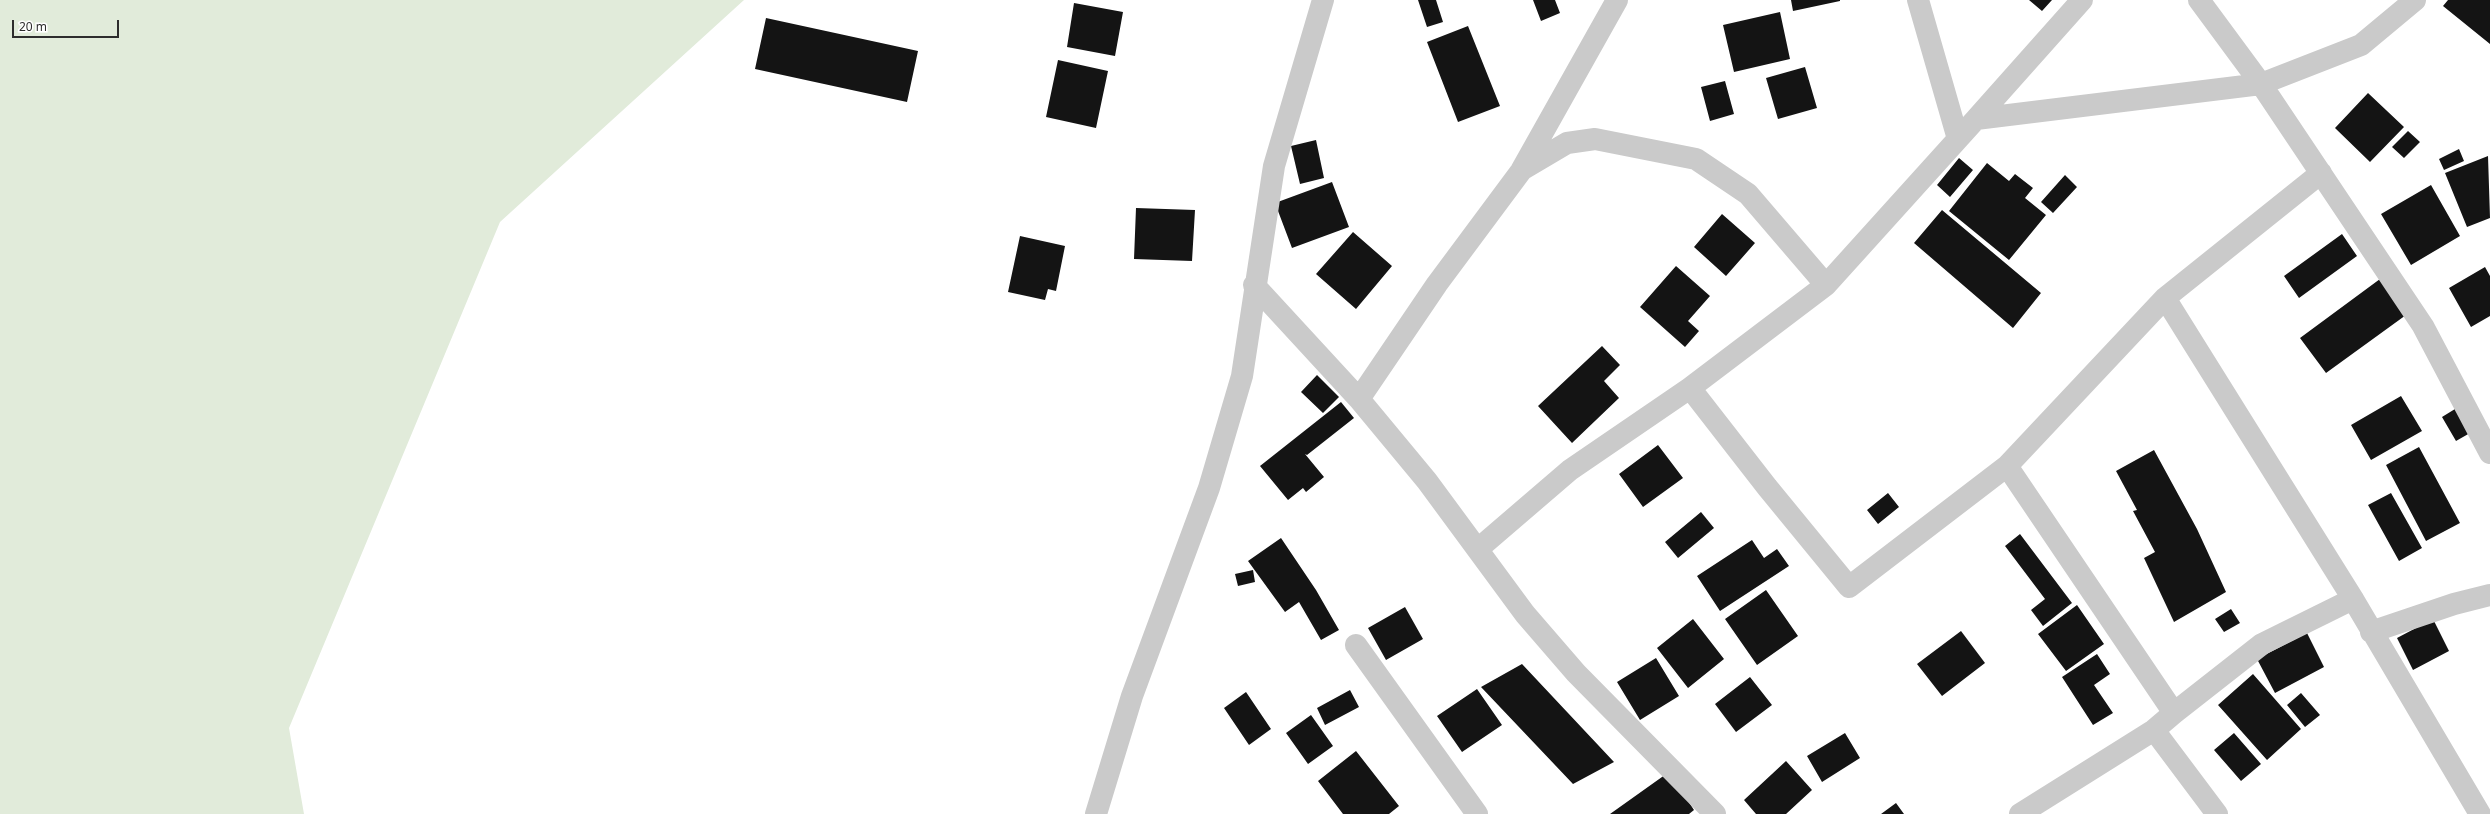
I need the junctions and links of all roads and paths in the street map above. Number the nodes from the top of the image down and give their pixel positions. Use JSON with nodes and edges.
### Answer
{"nodes":[{"id":1,"x":1323,"y":0,"type":"edge"},
{"id":2,"x":1617,"y":0,"type":"edge"},
{"id":3,"x":1918,"y":0,"type":"edge"},
{"id":4,"x":2082,"y":0,"type":"edge"},
{"id":5,"x":2199,"y":0,"type":"edge"},
{"id":6,"x":2415,"y":0,"type":"edge"},
{"id":7,"x":2261,"y":84,"type":"junction"},
{"id":8,"x":1976,"y":119,"type":"junction"},
{"id":9,"x":1958,"y":139,"type":"junction"},
{"id":10,"x":1521,"y":170,"type":"junction"},
{"id":11,"x":2320,"y":173,"type":"junction"},
{"id":12,"x":1254,"y":285,"type":"junction"},
{"id":13,"x":1826,"y":285,"type":"junction"},
{"id":14,"x":2165,"y":298,"type":"junction"},
{"id":15,"x":1690,"y":388,"type":"junction"},
{"id":16,"x":1359,"y":399,"type":"junction"},
{"id":17,"x":2490,"y":453,"type":"edge"},
{"id":18,"x":2007,"y":466,"type":"junction"},
{"id":19,"x":1478,"y":549,"type":"junction"},
{"id":20,"x":2490,"y":595,"type":"edge"},
{"id":21,"x":2353,"y":599,"type":"junction"},
{"id":22,"x":2371,"y":632,"type":"junction"},
{"id":23,"x":1356,"y":645,"type":"dead end"},
{"id":24,"x":2174,"y":713,"type":"junction"},
{"id":25,"x":2154,"y":730,"type":"junction"},
{"id":26,"x":1096,"y":814,"type":"edge"},
{"id":27,"x":1477,"y":814,"type":"edge"},
{"id":28,"x":1715,"y":814,"type":"edge"},
{"id":29,"x":2020,"y":814,"type":"edge"},
{"id":30,"x":2217,"y":814,"type":"edge"},
{"id":31,"x":2480,"y":814,"type":"edge"}],
"edges":[{"from":1,"to":12,"type":"street"},
{"from":2,"to":10,"type":"street"},
{"from":3,"to":9,"type":"street"},
{"from":4,"to":8,"type":"street"},
{"from":5,"to":7,"type":"street"},
{"from":6,"to":7,"type":"street"},
{"from":7,"to":8,"type":"street"},
{"from":7,"to":11,"type":"street"},
{"from":8,"to":9,"type":"street"},
{"from":9,"to":13,"type":"street"},
{"from":10,"to":13,"type":"street"},
{"from":10,"to":16,"type":"street"},
{"from":11,"to":14,"type":"street"},
{"from":11,"to":17,"type":"street"},
{"from":12,"to":16,"type":"street"},
{"from":12,"to":26,"type":"street"},
{"from":13,"to":15,"type":"street"},
{"from":14,"to":18,"type":"street"},
{"from":14,"to":21,"type":"street"},
{"from":15,"to":18,"type":"street"},
{"from":15,"to":19,"type":"street"},
{"from":16,"to":19,"type":"street"},
{"from":18,"to":24,"type":"street"},
{"from":19,"to":28,"type":"street"},
{"from":20,"to":22,"type":"street"},
{"from":21,"to":22,"type":"street"},
{"from":21,"to":24,"type":"street"},
{"from":22,"to":31,"type":"street"},
{"from":23,"to":27,"type":"street"},
{"from":24,"to":25,"type":"street"},
{"from":25,"to":29,"type":"street"},
{"from":25,"to":30,"type":"street"}]}
